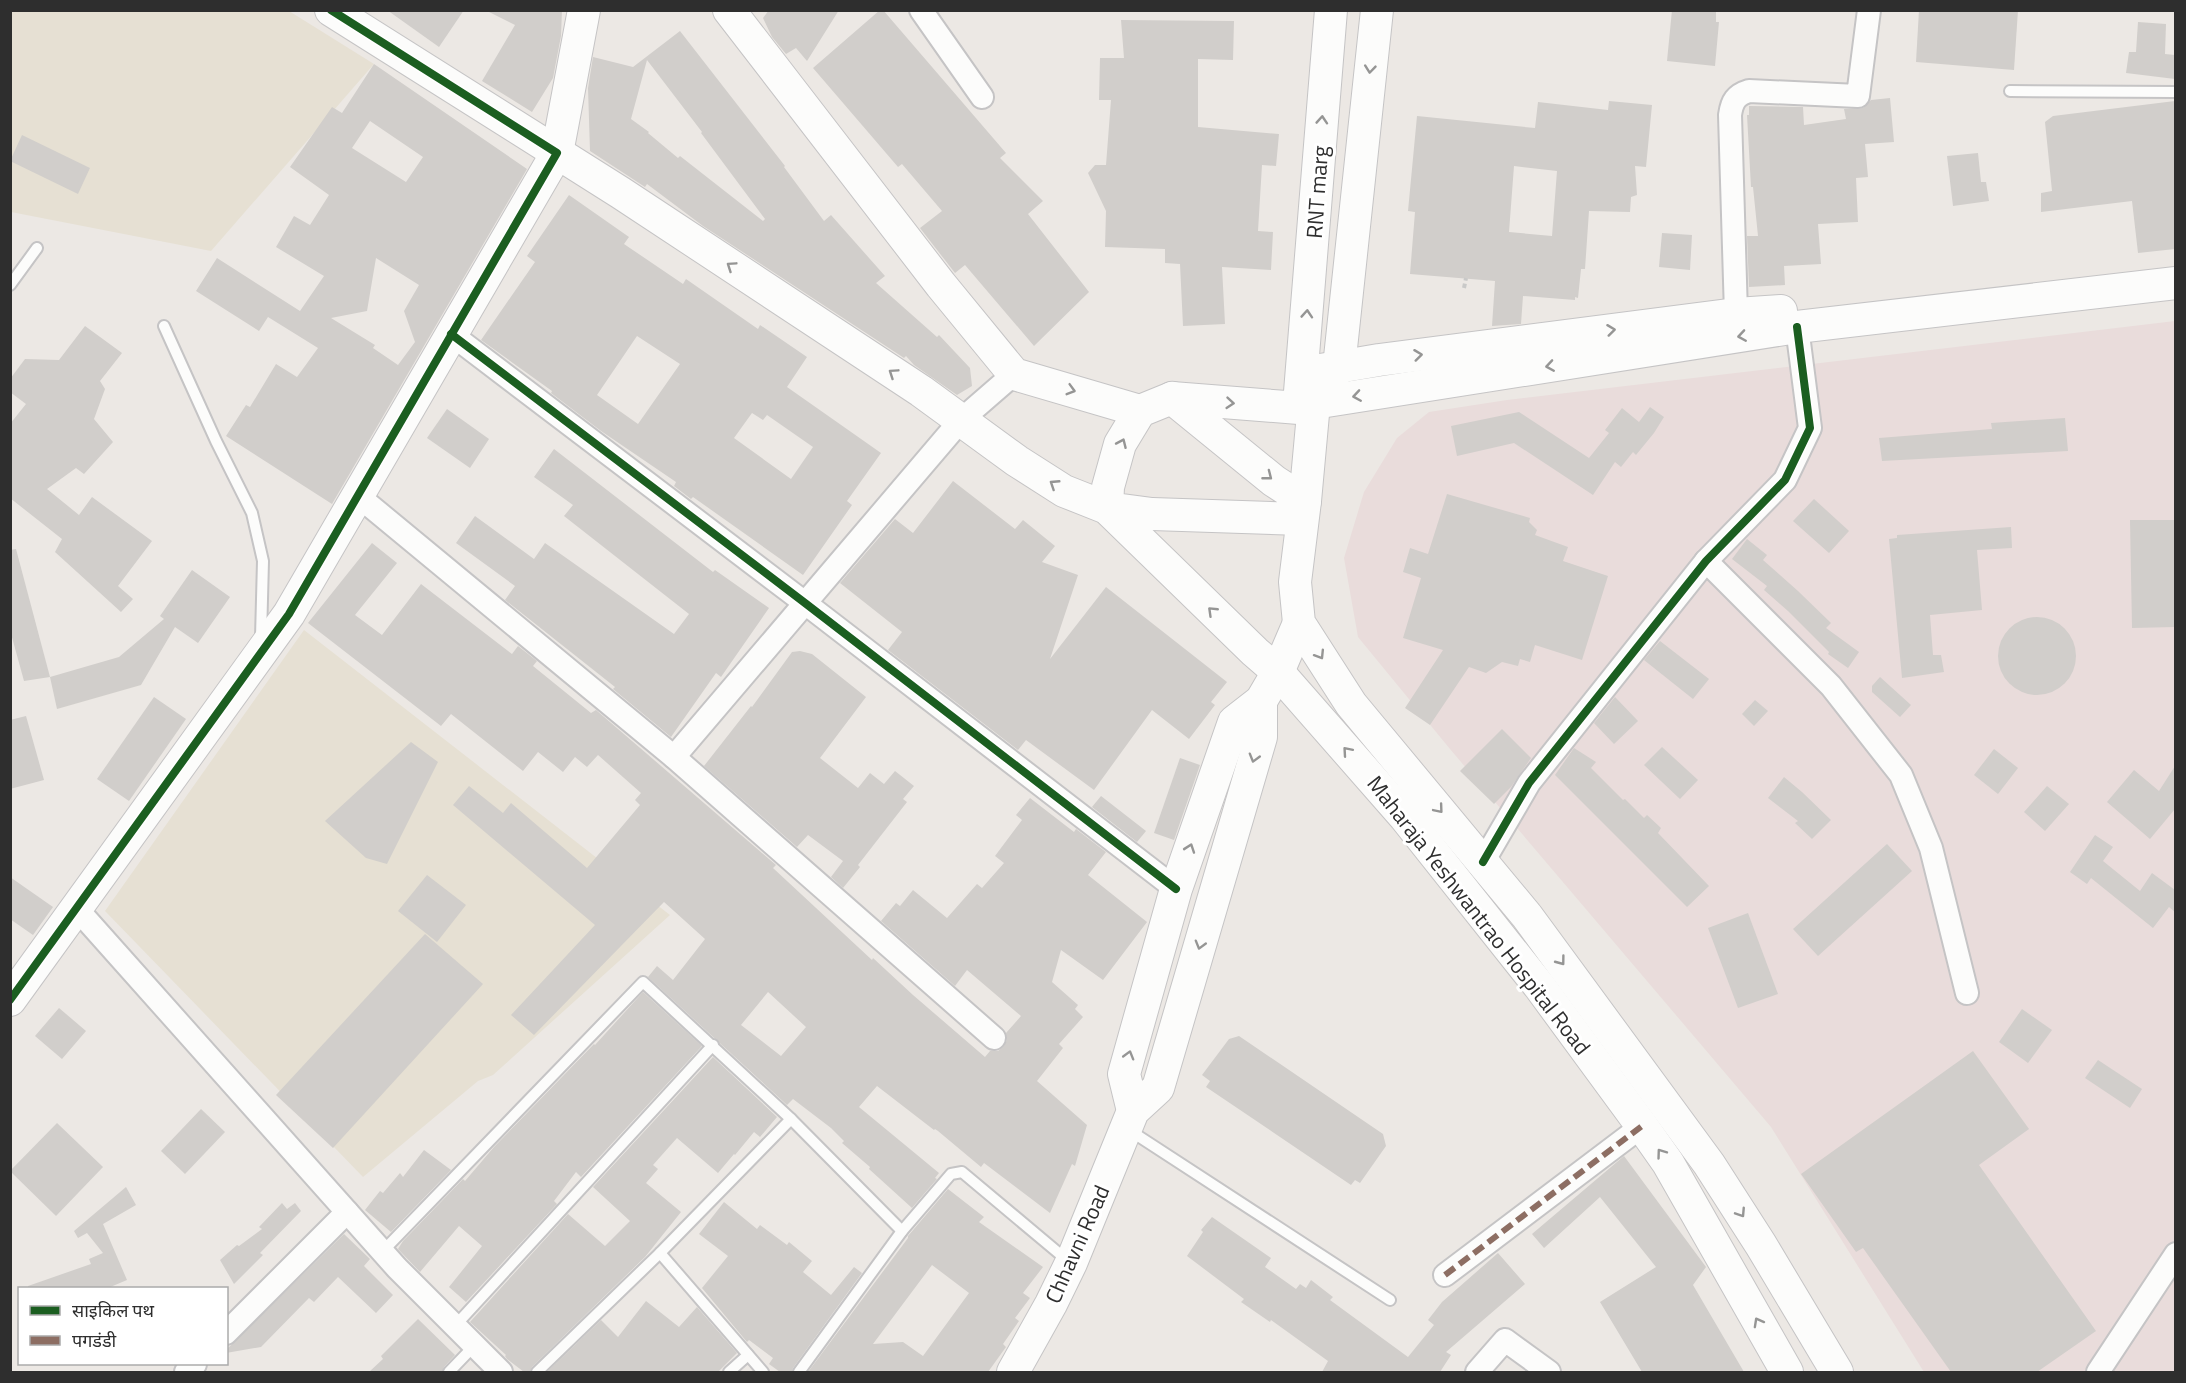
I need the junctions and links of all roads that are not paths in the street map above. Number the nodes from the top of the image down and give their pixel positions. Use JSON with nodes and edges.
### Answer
{"nodes":[{"id":1,"x":331,"y":10,"type":"edge"},
{"id":2,"x":584,"y":10,"type":"edge"},
{"id":3,"x":729,"y":10,"type":"edge"},
{"id":4,"x":921,"y":10,"type":"edge"},
{"id":5,"x":1331,"y":10,"type":"edge"},
{"id":6,"x":1377,"y":10,"type":"edge"},
{"id":7,"x":1869,"y":10,"type":"edge"},
{"id":8,"x":2010,"y":92,"type":"dead end"},
{"id":9,"x":2175,"y":92,"type":"edge"},
{"id":10,"x":982,"y":97,"type":"dead end"},
{"id":11,"x":557,"y":153,"type":"junction"},
{"id":12,"x":37,"y":248,"type":"dead end"},
{"id":13,"x":2175,"y":269,"type":"edge"},
{"id":14,"x":2175,"y":283,"type":"edge"},
{"id":15,"x":10,"y":285,"type":"edge"},
{"id":16,"x":1736,"y":314,"type":"junction"},
{"id":17,"x":164,"y":326,"type":"dead end"},
{"id":18,"x":1797,"y":327,"type":"junction"},
{"id":19,"x":451,"y":334,"type":"junction"},
{"id":20,"x":1339,"y":367,"type":"junction"},
{"id":21,"x":1303,"y":373,"type":"junction"},
{"id":22,"x":1014,"y":374,"type":"junction"},
{"id":23,"x":1172,"y":398,"type":"junction"},
{"id":24,"x":1306,"y":406,"type":"junction"},
{"id":25,"x":1140,"y":411,"type":"junction"},
{"id":26,"x":961,"y":420,"type":"junction"},
{"id":27,"x":357,"y":495,"type":"junction"},
{"id":28,"x":1107,"y":508,"type":"junction"},
{"id":29,"x":1304,"y":510,"type":"junction"},
{"id":30,"x":1706,"y":561,"type":"junction"},
{"id":31,"x":806,"y":603,"type":"junction"},
{"id":32,"x":1299,"y":623,"type":"junction"},
{"id":33,"x":261,"y":652,"type":"junction"},
{"id":34,"x":1278,"y":672,"type":"junction"},
{"id":35,"x":1261,"y":700,"type":"junction"},
{"id":36,"x":674,"y":757,"type":"junction"},
{"id":37,"x":1483,"y":862,"type":"junction"},
{"id":38,"x":1176,"y":889,"type":"junction"},
{"id":39,"x":77,"y":909,"type":"junction"},
{"id":40,"x":1967,"y":993,"type":"dead end"},
{"id":41,"x":10,"y":1000,"type":"edge"},
{"id":42,"x":994,"y":1038,"type":"dead end"},
{"id":43,"x":712,"y":1045,"type":"junction"},
{"id":44,"x":791,"y":1119,"type":"junction"},
{"id":45,"x":1129,"y":1120,"type":"junction"},
{"id":46,"x":1642,"y":1126,"type":"junction"},
{"id":47,"x":347,"y":1212,"type":"junction"},
{"id":48,"x":902,"y":1231,"type":"junction"},
{"id":49,"x":383,"y":1251,"type":"junction"},
{"id":50,"x":660,"y":1253,"type":"junction"},
{"id":51,"x":2175,"y":1254,"type":"edge"},
{"id":52,"x":1071,"y":1263,"type":"junction"},
{"id":53,"x":1445,"y":1275,"type":"dead end"},
{"id":54,"x":1390,"y":1300,"type":"dead end"},
{"id":55,"x":454,"y":1327,"type":"junction"},
{"id":56,"x":228,"y":1331,"type":"edge"},
{"id":57,"x":474,"y":1346,"type":"junction"},
{"id":58,"x":748,"y":1355,"type":"junction"},
{"id":59,"x":449,"y":1372,"type":"edge"},
{"id":60,"x":501,"y":1372,"type":"edge"},
{"id":61,"x":537,"y":1372,"type":"edge"},
{"id":62,"x":729,"y":1372,"type":"edge"},
{"id":63,"x":763,"y":1372,"type":"edge"},
{"id":64,"x":799,"y":1372,"type":"edge"},
{"id":65,"x":1013,"y":1372,"type":"edge"},
{"id":66,"x":1477,"y":1372,"type":"edge"},
{"id":67,"x":1549,"y":1372,"type":"edge"},
{"id":68,"x":1787,"y":1372,"type":"edge"},
{"id":69,"x":1837,"y":1372,"type":"edge"},
{"id":70,"x":2098,"y":1372,"type":"edge"}],
"edges":[{"from":1,"to":11,"type":"main road"},
{"from":2,"to":11,"type":"main road"},
{"from":3,"to":22,"type":"main road"},
{"from":4,"to":10,"type":"street"},
{"from":21,"to":5,"type":"main road","name":"RNT marg","one_way":true},
{"from":6,"to":20,"type":"main road","name":"RNT marg","one_way":true},
{"from":7,"to":16,"type":"street"},
{"from":8,"to":9,"type":"lane"},
{"from":11,"to":19,"type":"main road"},
{"from":26,"to":11,"type":"main road","one_way":true},
{"from":12,"to":15,"type":"lane"},
{"from":13,"to":16,"type":"main road"},
{"from":14,"to":18,"type":"main road"},
{"from":20,"to":16,"type":"main road","one_way":true},
{"from":17,"to":33,"type":"lane"},
{"from":18,"to":24,"type":"main road","one_way":true},
{"from":18,"to":30,"type":"street"},
{"from":19,"to":27,"type":"main road"},
{"from":19,"to":31,"type":"street"},
{"from":20,"to":21,"type":"main road"},
{"from":20,"to":24,"type":"main road"},
{"from":21,"to":24,"type":"main road","name":"RNT marg"},
{"from":22,"to":25,"type":"main road","one_way":true},
{"from":22,"to":26,"type":"street"},
{"from":23,"to":24,"type":"main road","one_way":true},
{"from":23,"to":25,"type":"main road"},
{"from":23,"to":29,"type":"main road","one_way":true},
{"from":24,"to":29,"type":"main road","name":"RNT marg"},
{"from":28,"to":25,"type":"main road","one_way":true},
{"from":28,"to":26,"type":"main road","one_way":true},
{"from":26,"to":31,"type":"street"},
{"from":27,"to":33,"type":"main road"},
{"from":27,"to":36,"type":"street"},
{"from":28,"to":29,"type":"main road"},
{"from":34,"to":28,"type":"main road","name":"Maharaja Yeshwantrao Hospital Road","one_way":true},
{"from":29,"to":32,"type":"main road","name":"Maharaja Yeshwantrao Hospital Road"},
{"from":30,"to":37,"type":"street"},
{"from":30,"to":40,"type":"street"},
{"from":31,"to":36,"type":"street"},
{"from":31,"to":38,"type":"street"},
{"from":32,"to":34,"type":"main road"},
{"from":32,"to":37,"type":"main road","name":"Maharaja Yeshwantrao Hospital Road","one_way":true},
{"from":33,"to":39,"type":"main road"},
{"from":34,"to":35,"type":"main road"},
{"from":46,"to":34,"type":"main road","name":"Maharaja Yeshwantrao Hospital Road","one_way":true},
{"from":38,"to":35,"type":"main road","one_way":true},
{"from":35,"to":45,"type":"main road","one_way":true},
{"from":36,"to":42,"type":"street"},
{"from":37,"to":69,"type":"main road","name":"Maharaja Yeshwantrao Hospital Road","one_way":true},
{"from":45,"to":38,"type":"main road","one_way":true},
{"from":39,"to":41,"type":"main road"},
{"from":39,"to":47,"type":"street"},
{"from":43,"to":44,"type":"lane"},
{"from":43,"to":49,"type":"lane"},
{"from":43,"to":55,"type":"lane"},
{"from":44,"to":48,"type":"lane"},
{"from":44,"to":50,"type":"lane"},
{"from":45,"to":52,"type":"main road","name":"Chhavni Road"},
{"from":45,"to":54,"type":"lane"},
{"from":46,"to":53,"type":"street"},
{"from":68,"to":46,"type":"main road","name":"Maharaja Yeshwantrao Hospital Road","one_way":true},
{"from":47,"to":49,"type":"street"},
{"from":47,"to":56,"type":"street"},
{"from":48,"to":52,"type":"lane"},
{"from":48,"to":64,"type":"lane"},
{"from":49,"to":55,"type":"street"},
{"from":50,"to":58,"type":"lane"},
{"from":50,"to":61,"type":"lane"},
{"from":51,"to":70,"type":"street"},
{"from":52,"to":65,"type":"main road","name":"Chhavni Road"},
{"from":55,"to":57,"type":"street"},
{"from":57,"to":59,"type":"lane"},
{"from":57,"to":60,"type":"street"},
{"from":58,"to":62,"type":"lane"},
{"from":58,"to":63,"type":"lane"},
{"from":66,"to":67,"type":"street"}]}
